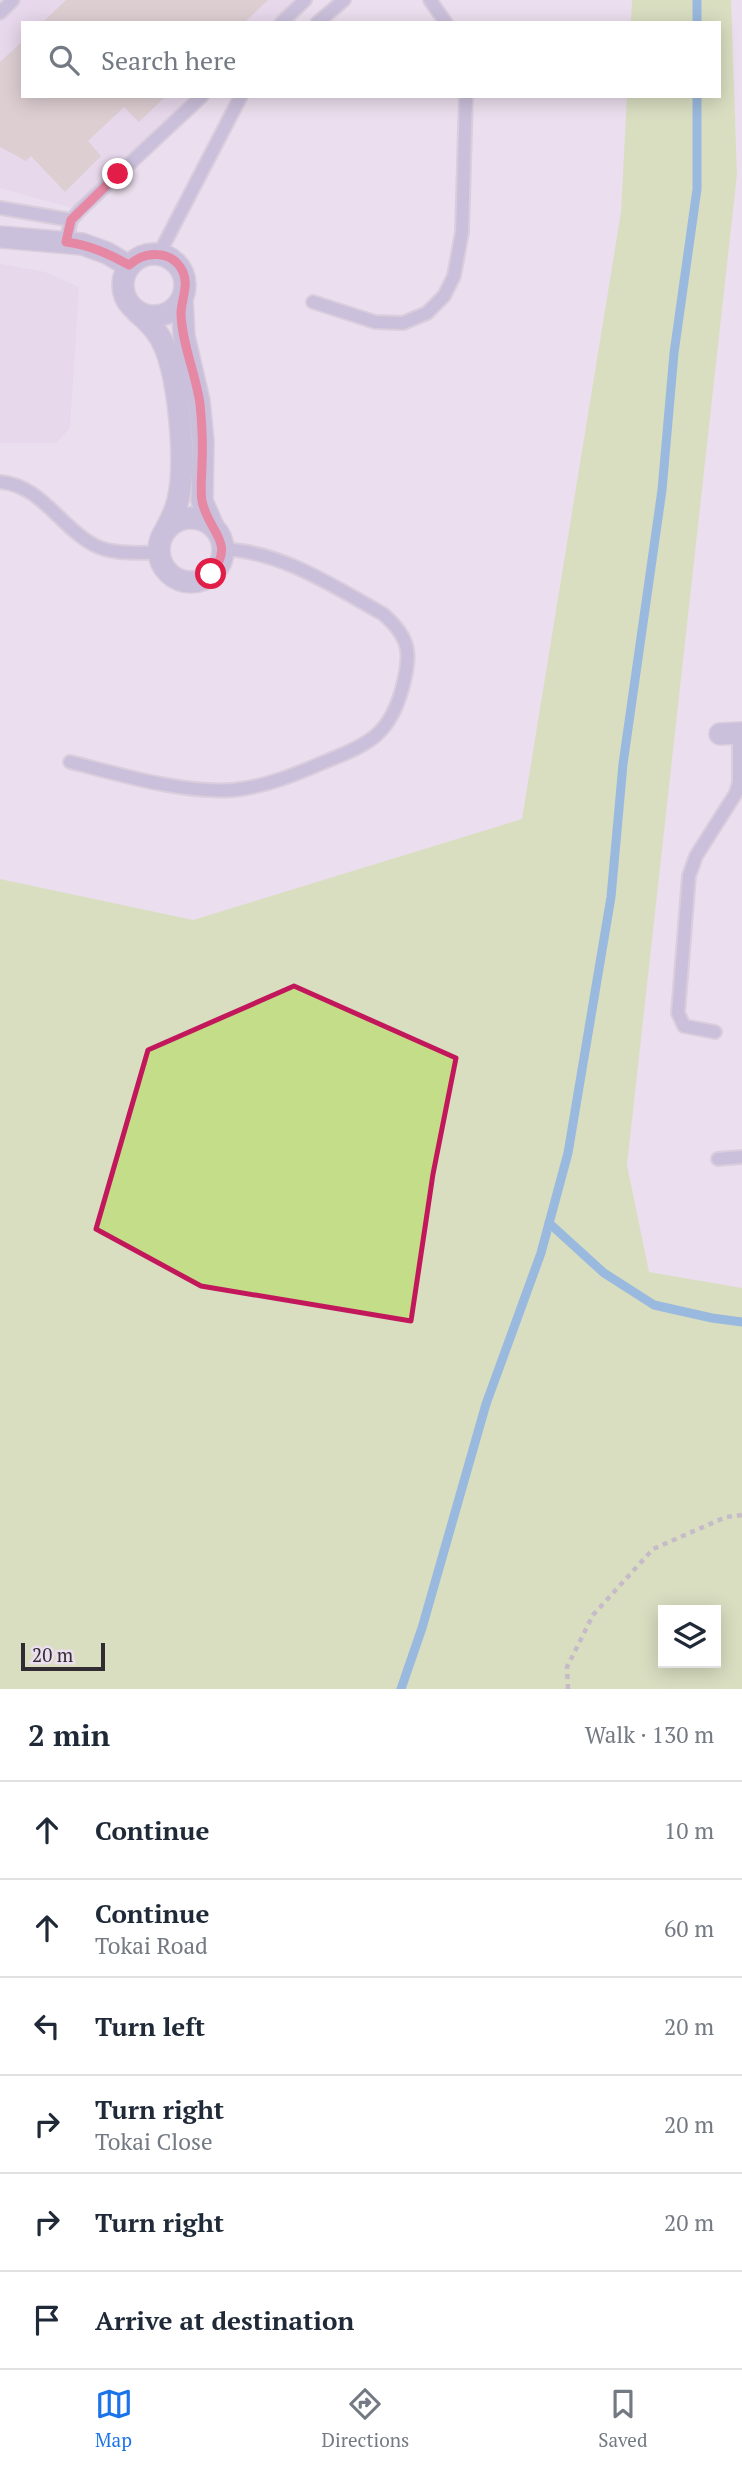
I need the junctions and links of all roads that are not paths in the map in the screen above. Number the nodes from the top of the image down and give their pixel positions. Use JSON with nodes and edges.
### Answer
{"nodes":[{"id":1,"x":13,"y":0,"type":"edge"},
{"id":2,"x":305,"y":0,"type":"edge"},
{"id":3,"x":344,"y":0,"type":"edge"},
{"id":4,"x":429,"y":0,"type":"edge"},
{"id":5,"x":0,"y":13,"type":"edge"},
{"id":6,"x":283,"y":21,"type":"edge"},
{"id":7,"x":319,"y":21,"type":"edge"},
{"id":8,"x":445,"y":21,"type":"edge"},
{"id":9,"x":200,"y":98,"type":"edge"},
{"id":10,"x":240,"y":98,"type":"edge"},
{"id":11,"x":466,"y":98,"type":"edge"},
{"id":12,"x":0,"y":208,"type":"edge"},
{"id":13,"x":71,"y":220,"type":"junction"},
{"id":14,"x":0,"y":237,"type":"edge"},
{"id":15,"x":66,"y":242,"type":"junction"},
{"id":16,"x":159,"y":254,"type":"junction"},
{"id":17,"x":129,"y":265,"type":"junction"},
{"id":18,"x":182,"y":300,"type":"junction"},
{"id":19,"x":313,"y":302,"type":"dead end"},
{"id":20,"x":137,"y":312,"type":"junction"},
{"id":21,"x":0,"y":482,"type":"edge"},
{"id":22,"x":213,"y":526,"type":"junction"},
{"id":23,"x":166,"y":529,"type":"junction"},
{"id":24,"x":222,"y":549,"type":"junction"},
{"id":25,"x":159,"y":553,"type":"junction"},
{"id":26,"x":734,"y":734,"type":"edge"},
{"id":27,"x":70,"y":762,"type":"dead end"},
{"id":28,"x":715,"y":1032,"type":"dead end"},
{"id":29,"x":742,"y":1157,"type":"edge"},
{"id":30,"x":718,"y":1159,"type":"dead end"}],
"edges":[{"from":1,"to":5,"type":"lane"},
{"from":2,"to":6,"type":"lane"},
{"from":3,"to":7,"type":"lane"},
{"from":4,"to":8,"type":"lane"},
{"from":9,"to":13,"type":"lane"},
{"from":10,"to":16,"type":"lane"},
{"from":11,"to":19,"type":"lane"},
{"from":12,"to":13,"type":"lane"},
{"from":13,"to":15,"type":"lane"},
{"from":14,"to":15,"type":"street"},
{"from":15,"to":17,"type":"street"},
{"from":16,"to":17,"type":"street"},
{"from":16,"to":18,"type":"street"},
{"from":17,"to":20,"type":"street"},
{"from":18,"to":20,"type":"street"},
{"from":18,"to":22,"type":"street"},
{"from":20,"to":23,"type":"street"},
{"from":21,"to":25,"type":"lane"},
{"from":22,"to":23,"type":"street"},
{"from":22,"to":24,"type":"street"},
{"from":23,"to":25,"type":"street"},
{"from":24,"to":25,"type":"street"},
{"from":24,"to":27,"type":"lane"},
{"from":26,"to":28,"type":"lane"},
{"from":29,"to":30,"type":"lane"}]}
